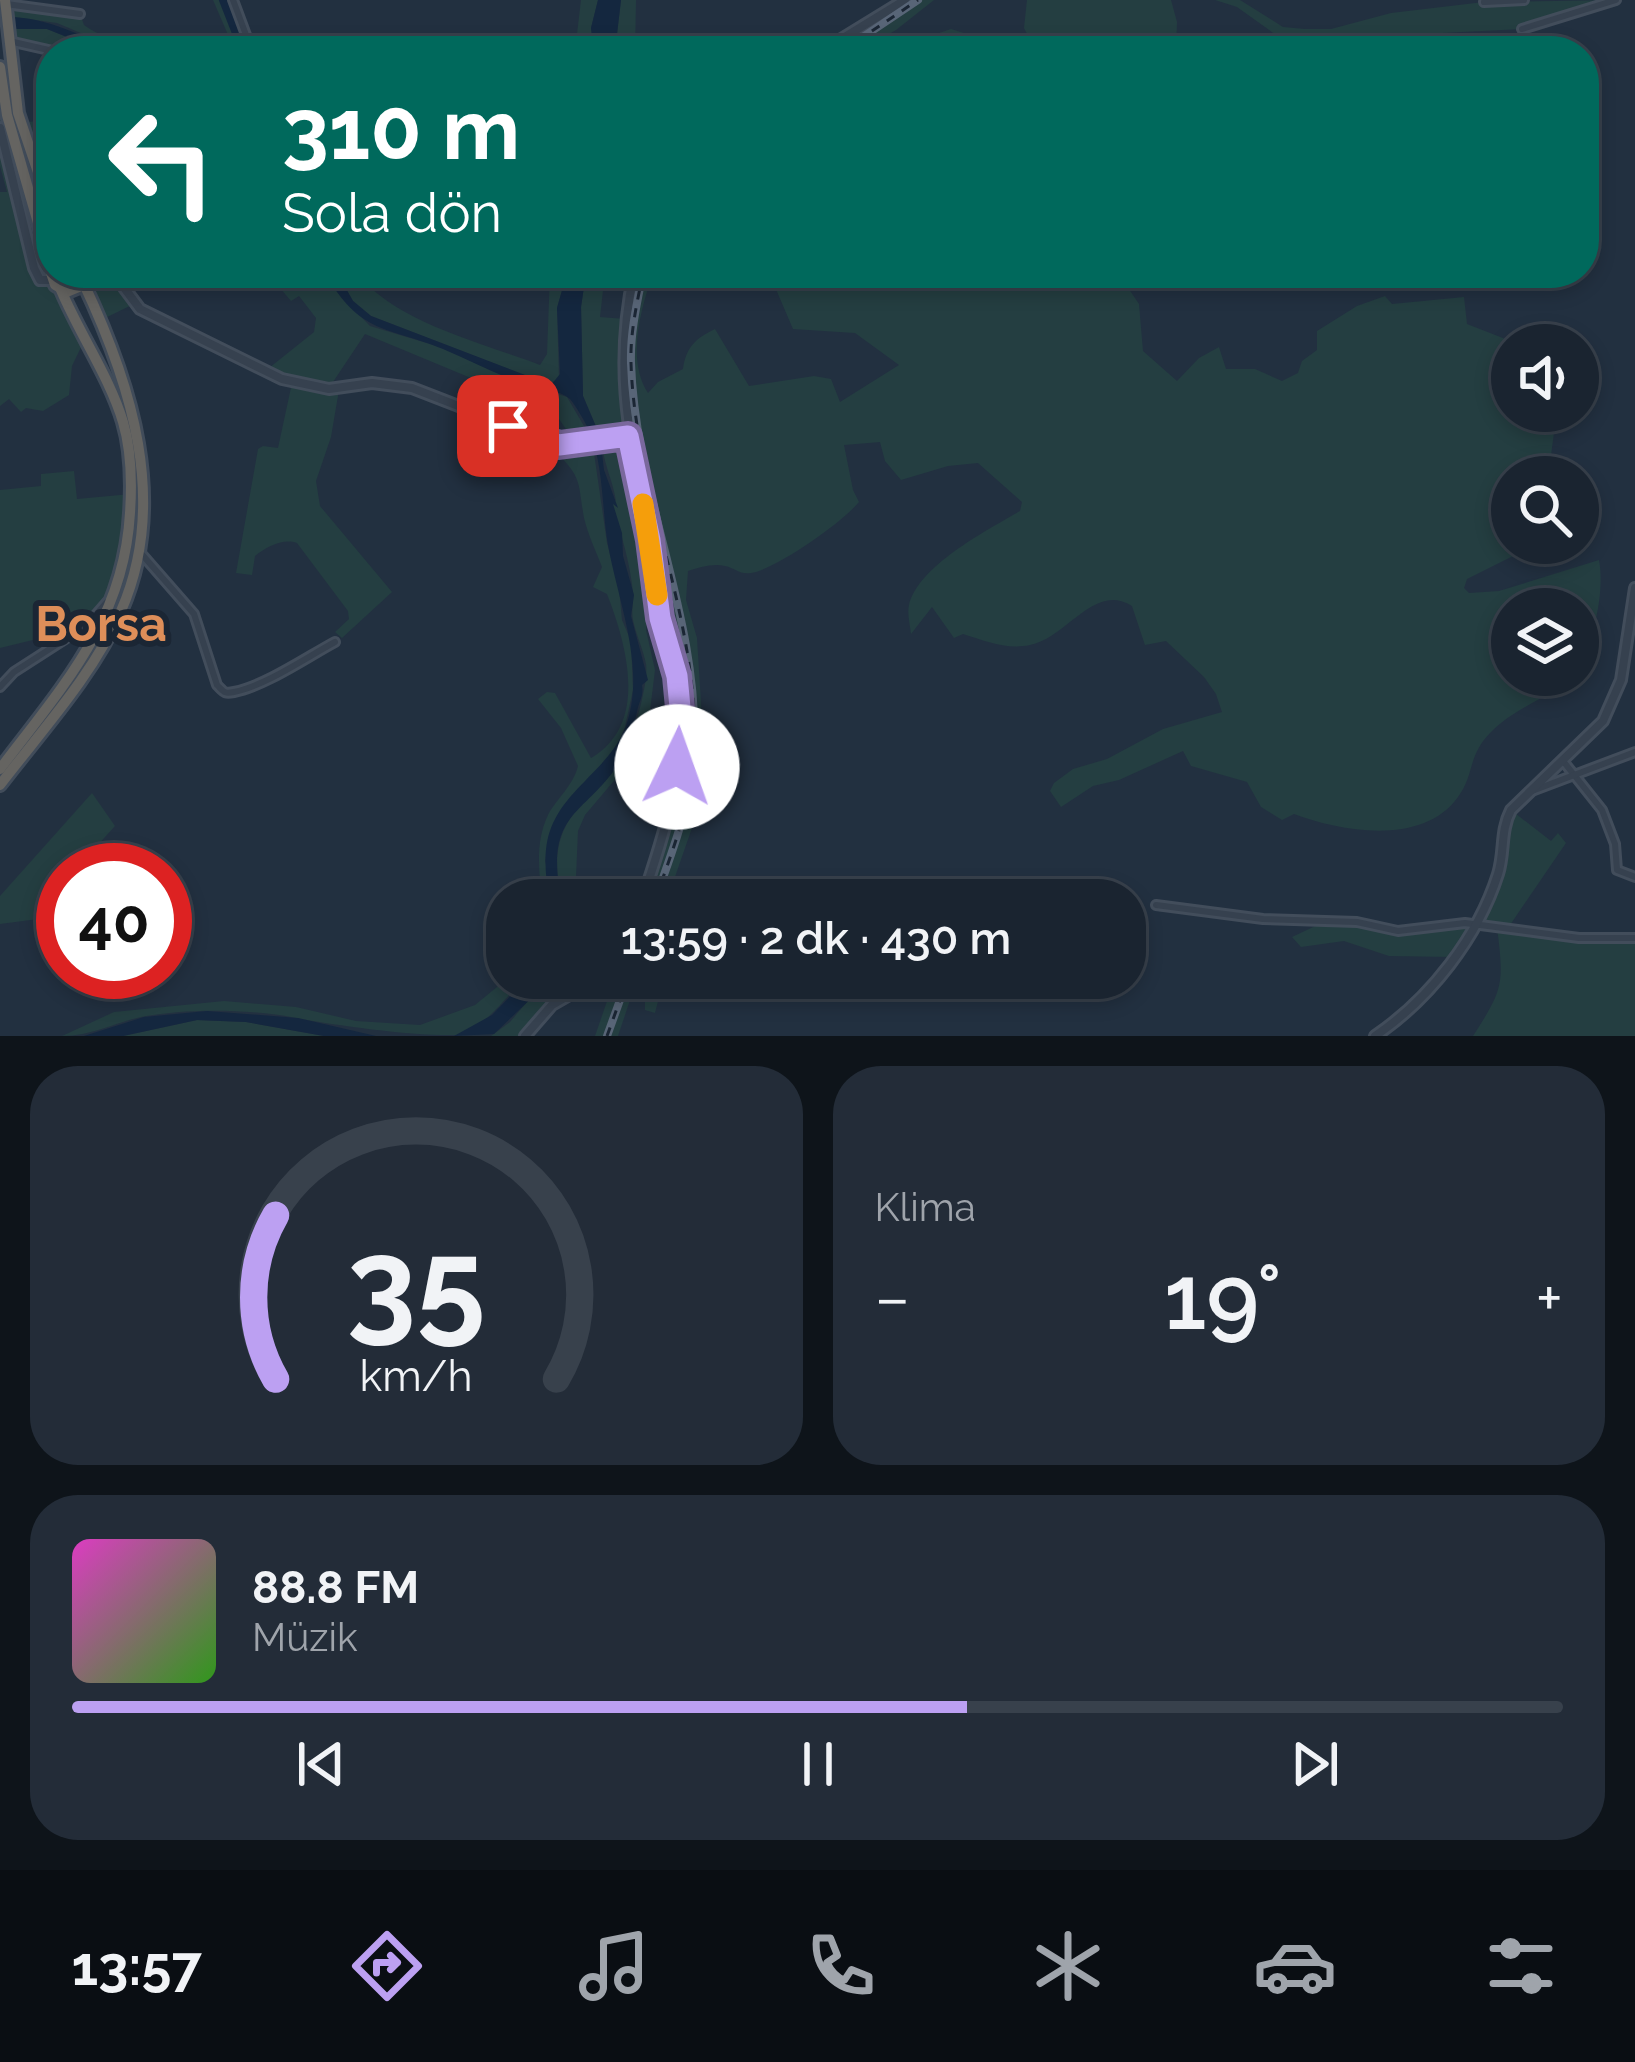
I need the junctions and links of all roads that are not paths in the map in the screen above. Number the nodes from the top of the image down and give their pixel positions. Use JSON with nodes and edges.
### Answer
{"nodes":[{"id":1,"x":233,"y":0,"type":"edge"},
{"id":2,"x":905,"y":0,"type":"edge"},
{"id":3,"x":1524,"y":0,"type":"edge"},
{"id":4,"x":1616,"y":0,"type":"edge"},
{"id":5,"x":1484,"y":2,"type":"edge"},
{"id":6,"x":6,"y":6,"type":"edge"},
{"id":7,"x":80,"y":14,"type":"dead end"},
{"id":8,"x":1522,"y":29,"type":"dead end"},
{"id":9,"x":246,"y":36,"type":"edge"},
{"id":10,"x":846,"y":36,"type":"edge"},
{"id":11,"x":8,"y":39,"type":"junction"},
{"id":12,"x":36,"y":47,"type":"edge"},
{"id":13,"x":0,"y":67,"type":"edge"},
{"id":14,"x":0,"y":128,"type":"edge"},
{"id":15,"x":36,"y":166,"type":"edge"},
{"id":16,"x":36,"y":216,"type":"edge"},
{"id":17,"x":36,"y":272,"type":"edge"},
{"id":18,"x":59,"y":288,"type":"edge"},
{"id":19,"x":88,"y":288,"type":"edge"},
{"id":20,"x":124,"y":288,"type":"edge"},
{"id":21,"x":631,"y":288,"type":"edge"},
{"id":22,"x":624,"y":437,"type":"junction"},
{"id":23,"x":139,"y":551,"type":"junction"},
{"id":24,"x":1635,"y":588,"type":"edge"},
{"id":25,"x":115,"y":597,"type":"junction"},
{"id":26,"x":335,"y":642,"type":"dead end"},
{"id":27,"x":0,"y":687,"type":"edge"},
{"id":28,"x":1635,"y":752,"type":"edge"},
{"id":29,"x":1563,"y":761,"type":"junction"},
{"id":30,"x":0,"y":770,"type":"edge"},
{"id":31,"x":1571,"y":776,"type":"junction"},
{"id":32,"x":0,"y":785,"type":"edge"},
{"id":33,"x":1523,"y":795,"type":"junction"},
{"id":34,"x":1635,"y":877,"type":"edge"},
{"id":35,"x":648,"y":879,"type":"edge"},
{"id":36,"x":1156,"y":905,"type":"dead end"},
{"id":37,"x":1474,"y":924,"type":"junction"},
{"id":38,"x":1635,"y":938,"type":"edge"},
{"id":39,"x":561,"y":999,"type":"edge"},
{"id":40,"x":525,"y":1036,"type":"edge"},
{"id":41,"x":1375,"y":1036,"type":"edge"}],
"edges":[{"from":1,"to":9,"type":"street"},
{"from":2,"to":10,"type":"street"},
{"from":3,"to":5,"type":"street"},
{"from":4,"to":8,"type":"street"},
{"from":6,"to":7,"type":"street"},
{"from":6,"to":11,"type":"highway"},
{"from":11,"to":12,"type":"street"},
{"from":11,"to":15,"type":"highway"},
{"from":13,"to":16,"type":"highway"},
{"from":14,"to":17,"type":"street"},
{"from":18,"to":25,"type":"highway"},
{"from":19,"to":23,"type":"highway"},
{"from":20,"to":22,"type":"street"},
{"from":21,"to":22,"type":"street"},
{"from":22,"to":35,"type":"street"},
{"from":23,"to":26,"type":"street"},
{"from":23,"to":32,"type":"highway"},
{"from":24,"to":29,"type":"street"},
{"from":25,"to":27,"type":"street"},
{"from":25,"to":30,"type":"highway"},
{"from":28,"to":31,"type":"street"},
{"from":29,"to":31,"type":"street"},
{"from":29,"to":33,"type":"street"},
{"from":31,"to":33,"type":"street"},
{"from":31,"to":34,"type":"street"},
{"from":33,"to":37,"type":"street"},
{"from":36,"to":37,"type":"street"},
{"from":37,"to":38,"type":"street"},
{"from":37,"to":41,"type":"street"},
{"from":39,"to":40,"type":"street"}]}
